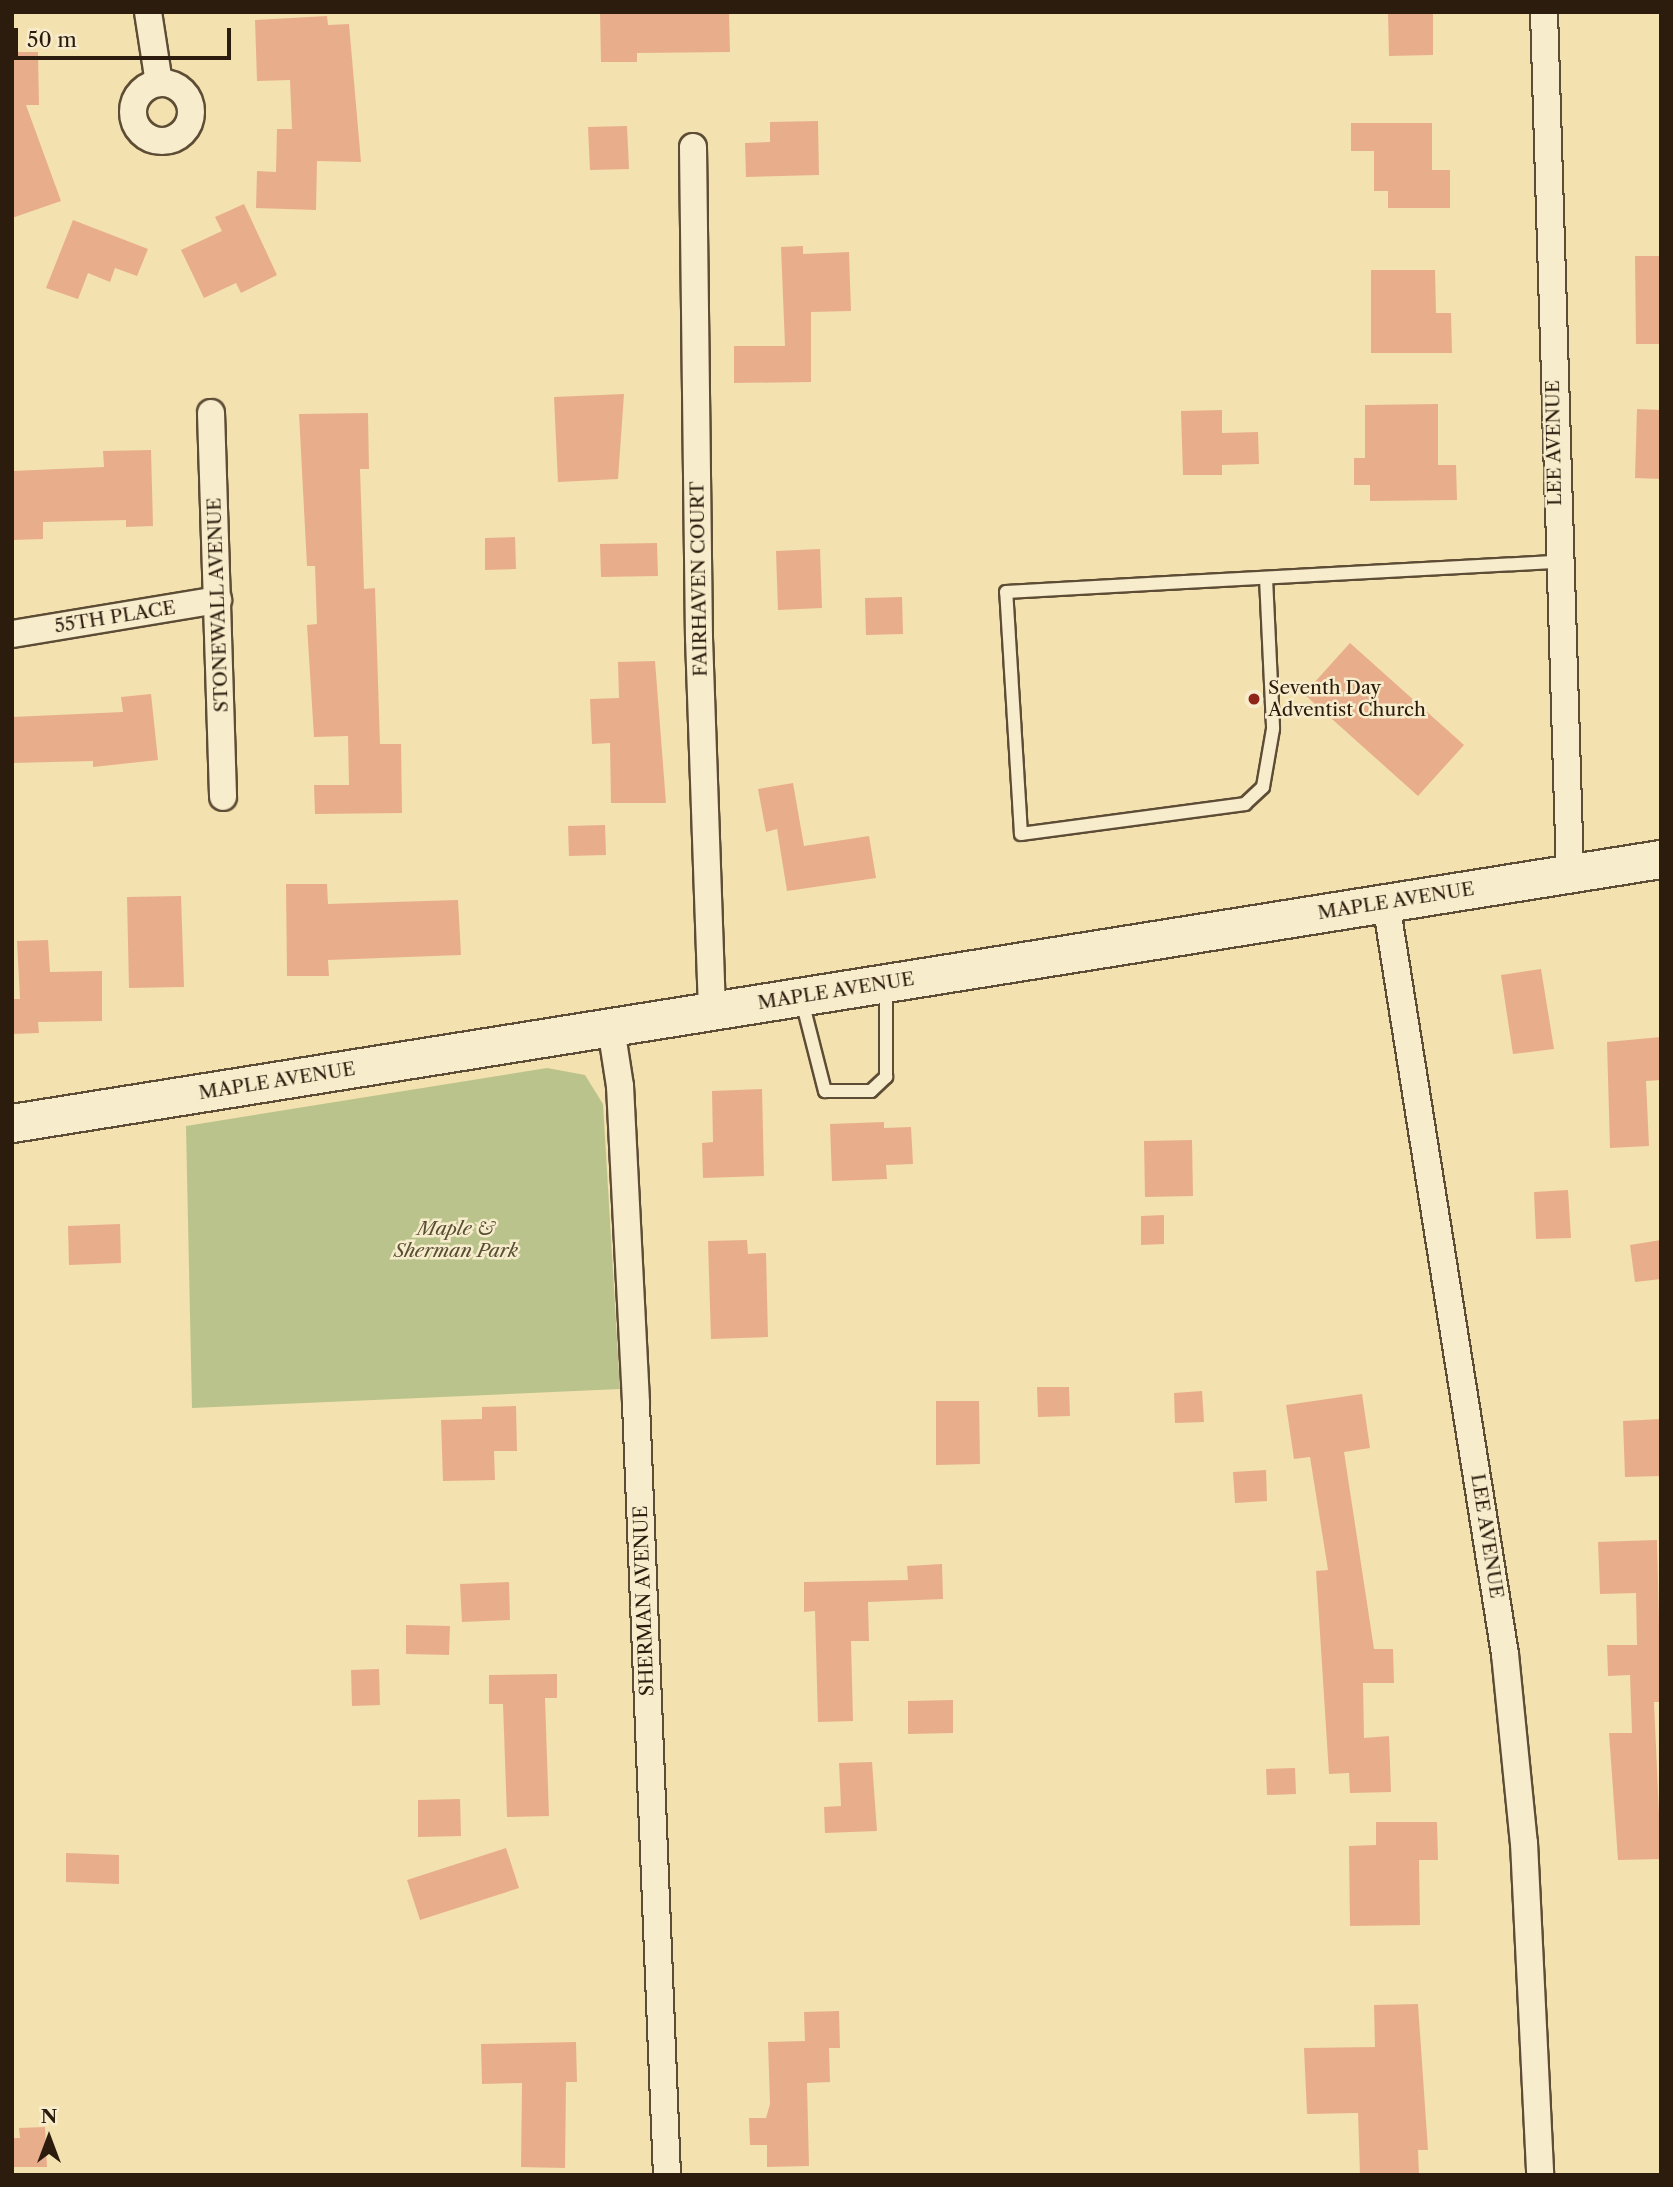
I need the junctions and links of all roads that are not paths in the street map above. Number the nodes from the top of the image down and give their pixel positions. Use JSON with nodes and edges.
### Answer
{"nodes":[{"id":1,"x":148,"y":12,"type":"edge"},
{"id":2,"x":1544,"y":12,"type":"edge"},
{"id":3,"x":159,"y":83,"type":"dead end"},
{"id":4,"x":693,"y":147,"type":"dead end"},
{"id":5,"x":211,"y":413,"type":"dead end"},
{"id":6,"x":1557,"y":562,"type":"junction"},
{"id":7,"x":1266,"y":578,"type":"junction"},
{"id":8,"x":218,"y":600,"type":"junction"},
{"id":9,"x":12,"y":634,"type":"edge"},
{"id":10,"x":223,"y":797,"type":"dead end"},
{"id":11,"x":1661,"y":859,"type":"edge"},
{"id":12,"x":1570,"y":873,"type":"junction"},
{"id":13,"x":1386,"y":903,"type":"junction"},
{"id":14,"x":886,"y":983,"type":"junction"},
{"id":15,"x":801,"y":997,"type":"junction"},
{"id":16,"x":712,"y":1011,"type":"junction"},
{"id":17,"x":611,"y":1028,"type":"junction"},
{"id":18,"x":12,"y":1123,"type":"edge"},
{"id":19,"x":667,"y":2175,"type":"edge"},
{"id":20,"x":1540,"y":2175,"type":"edge"}],
"edges":[{"from":1,"to":3,"type":"street"},
{"from":2,"to":6,"type":"street","name":"LEE AVENUE"},
{"from":4,"to":16,"type":"street","name":"FAIRHAVEN COURT"},
{"from":5,"to":8,"type":"street","name":"STONEWALL AVENUE"},
{"from":6,"to":7,"type":"lane"},
{"from":6,"to":12,"type":"street","name":"LEE AVENUE"},
{"from":7,"to":7,"type":"lane"},
{"from":8,"to":9,"type":"street","name":"55TH PLACE"},
{"from":8,"to":10,"type":"street","name":"STONEWALL AVENUE"},
{"from":11,"to":12,"type":"main road","name":"MAPLE AVENUE"},
{"from":12,"to":13,"type":"main road","name":"MAPLE AVENUE"},
{"from":13,"to":14,"type":"main road","name":"MAPLE AVENUE"},
{"from":13,"to":20,"type":"street","name":"LEE AVENUE"},
{"from":14,"to":15,"type":"main road","name":"MAPLE AVENUE"},
{"from":14,"to":15,"type":"lane"},
{"from":15,"to":16,"type":"main road","name":"MAPLE AVENUE"},
{"from":16,"to":17,"type":"main road","name":"MAPLE AVENUE"},
{"from":17,"to":18,"type":"main road","name":"MAPLE AVENUE"},
{"from":17,"to":19,"type":"street","name":"SHERMAN AVENUE"}]}
